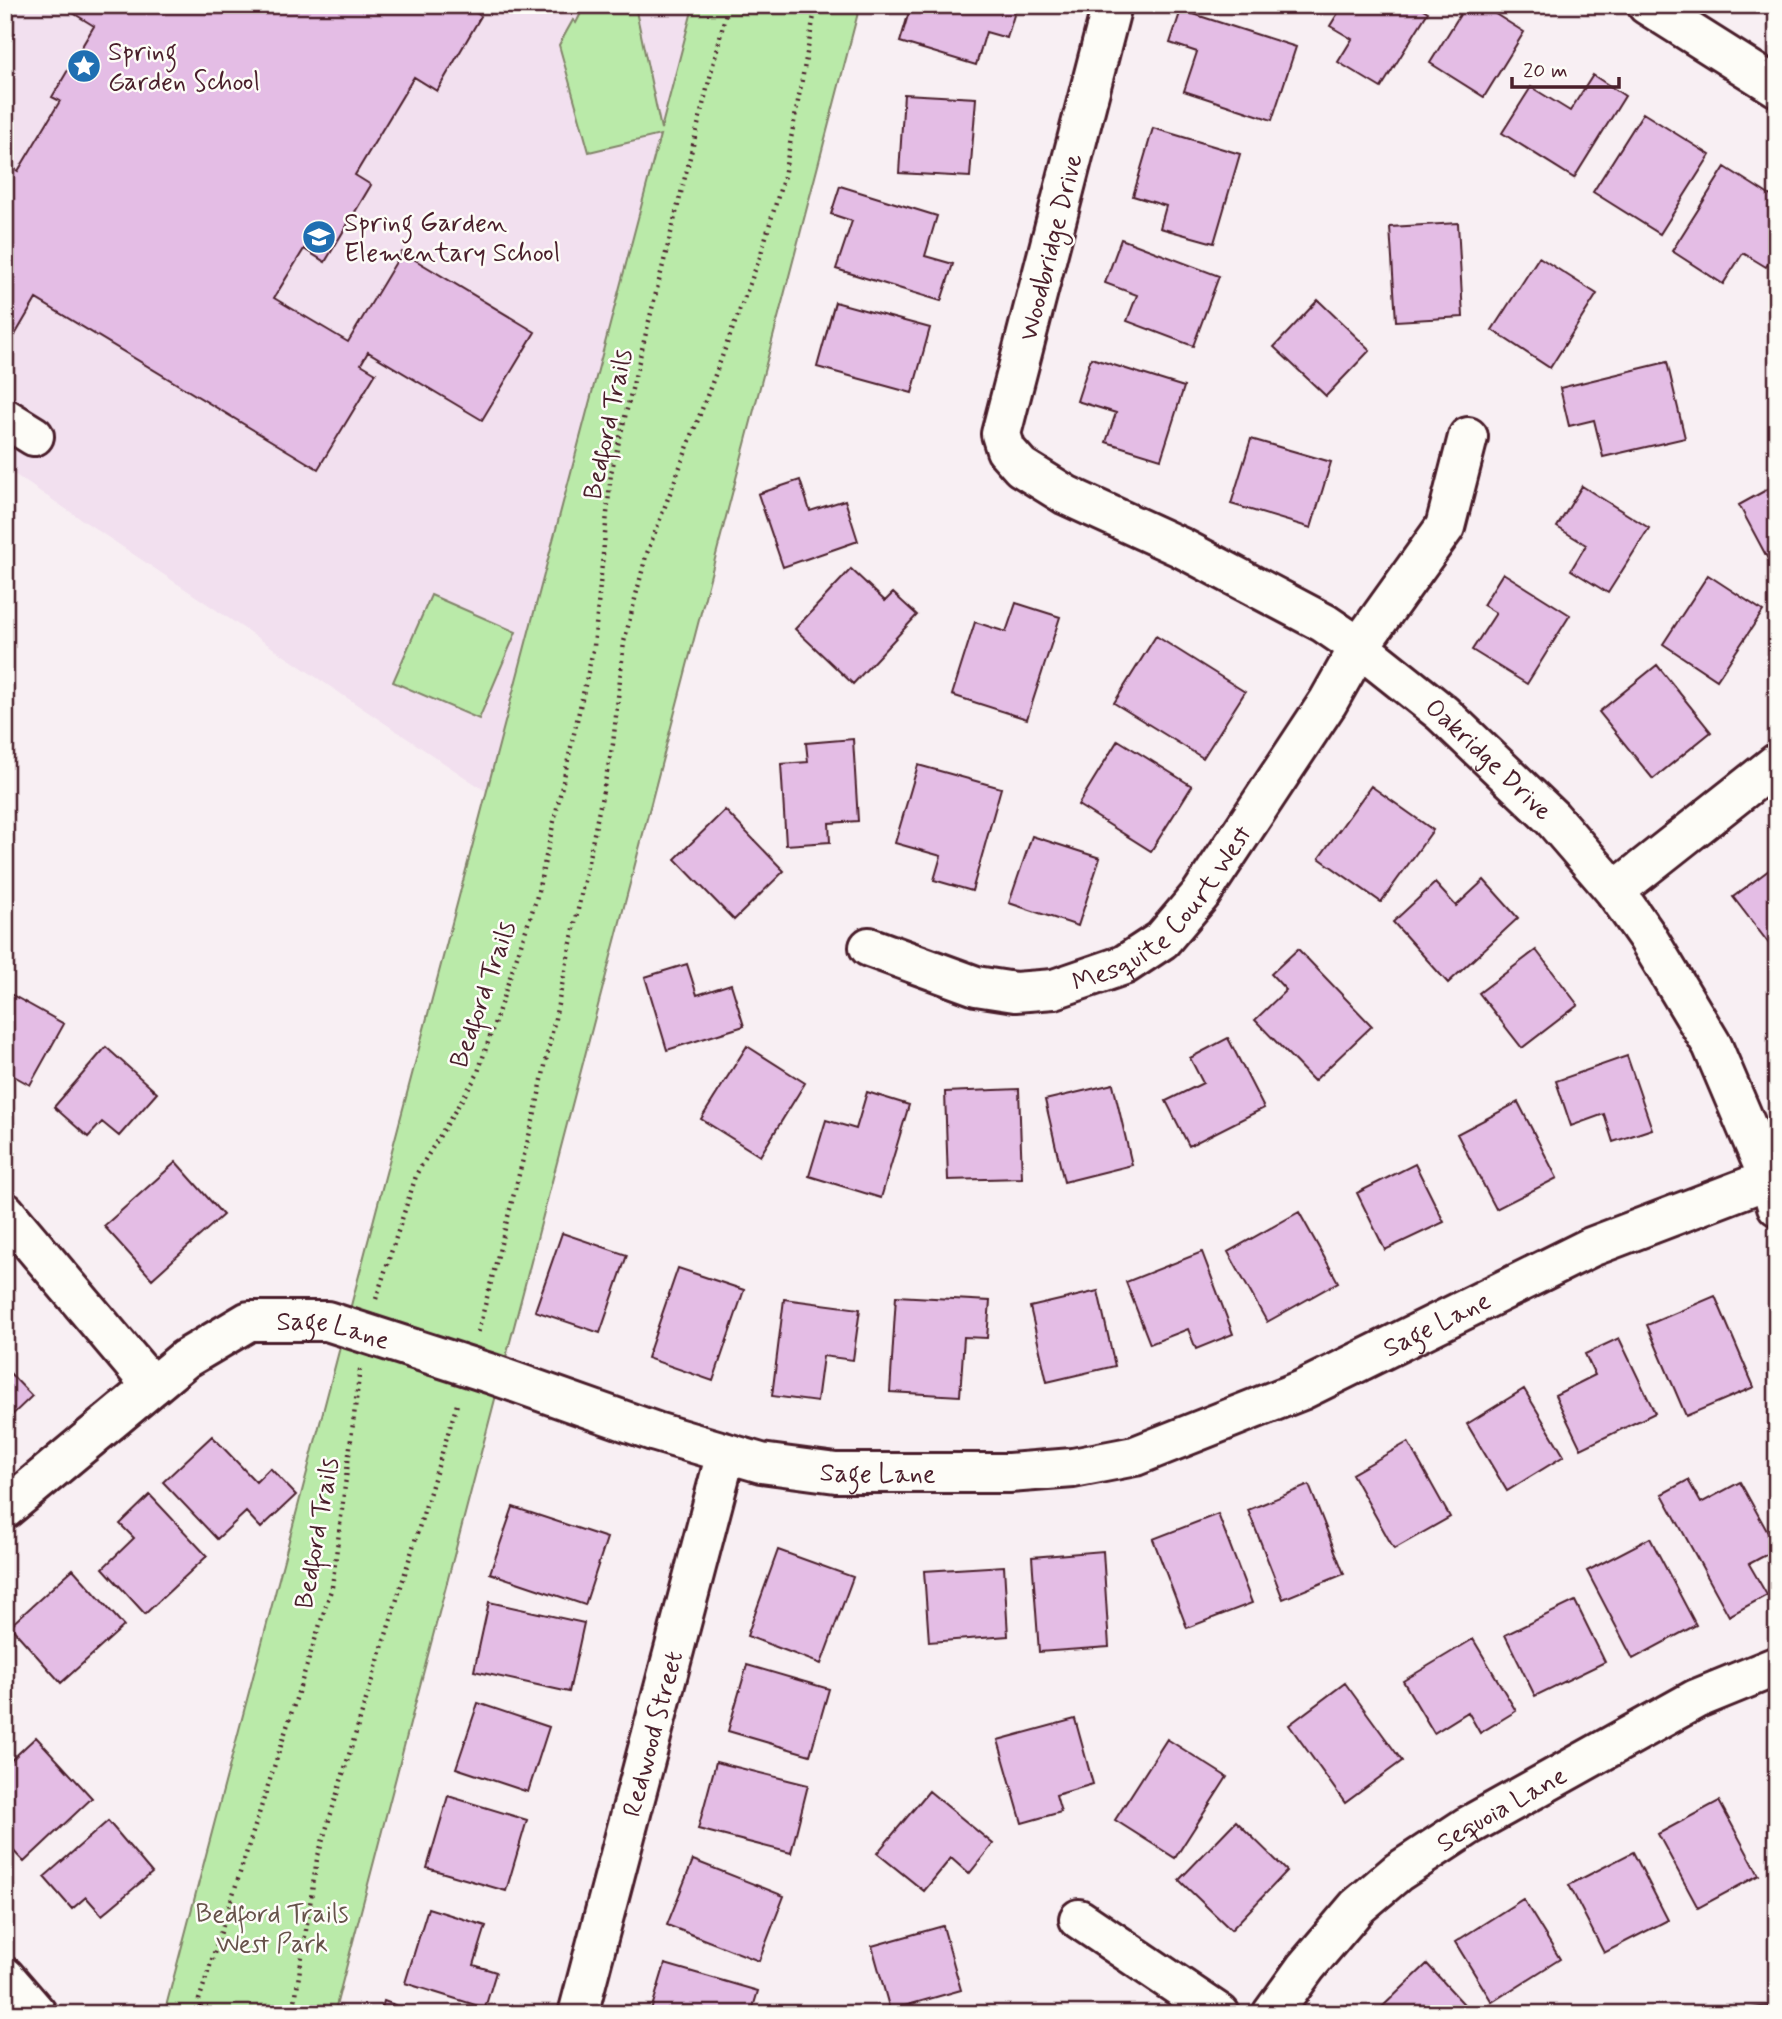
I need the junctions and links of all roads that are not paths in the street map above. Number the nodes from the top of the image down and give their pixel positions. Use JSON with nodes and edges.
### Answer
{"nodes":[{"id":1,"x":1112,"y":5,"type":"edge"},
{"id":2,"x":1647,"y":5,"type":"edge"},
{"id":3,"x":1777,"y":87,"type":"edge"},
{"id":4,"x":1468,"y":437,"type":"dead end"},
{"id":5,"x":1035,"y":476,"type":"joint"},
{"id":6,"x":1359,"y":647,"type":"junction"},
{"id":7,"x":1777,"y":763,"type":"edge"},
{"id":8,"x":1615,"y":891,"type":"junction"},
{"id":9,"x":869,"y":947,"type":"dead end"},
{"id":10,"x":1774,"y":1187,"type":"edge"},
{"id":11,"x":5,"y":1212,"type":"edge"},
{"id":12,"x":152,"y":1386,"type":"junction"},
{"id":13,"x":726,"y":1453,"type":"junction"},
{"id":14,"x":5,"y":1509,"type":"edge"},
{"id":15,"x":1777,"y":1666,"type":"edge"},
{"id":16,"x":1079,"y":1919,"type":"dead end"},
{"id":17,"x":5,"y":1977,"type":"edge"},
{"id":18,"x":37,"y":2014,"type":"edge"},
{"id":19,"x":578,"y":2014,"type":"edge"},
{"id":20,"x":1220,"y":2014,"type":"edge"},
{"id":21,"x":1272,"y":2014,"type":"edge"}],
"edges":[{"from":1,"to":5,"type":"street","name":"Woodbridge Drive"},
{"from":2,"to":3,"type":"street"},
{"from":4,"to":6,"type":"street","name":"Mesquite Court West"},
{"from":5,"to":6,"type":"street","name":"Oakridge Drive"},
{"from":6,"to":8,"type":"street","name":"Oakridge Drive"},
{"from":6,"to":9,"type":"street","name":"Mesquite Court West"},
{"from":7,"to":8,"type":"street"},
{"from":8,"to":10,"type":"street","name":"Oakridge Drive"},
{"from":10,"to":13,"type":"street","name":"Sage Lane"},
{"from":11,"to":12,"type":"street"},
{"from":12,"to":13,"type":"street","name":"Sage Lane"},
{"from":12,"to":14,"type":"street","name":"Sage Lane"},
{"from":13,"to":19,"type":"street","name":"Redwood Street"},
{"from":15,"to":21,"type":"street","name":"Sequoia Lane"},
{"from":16,"to":20,"type":"street"},
{"from":17,"to":18,"type":"street"}]}
